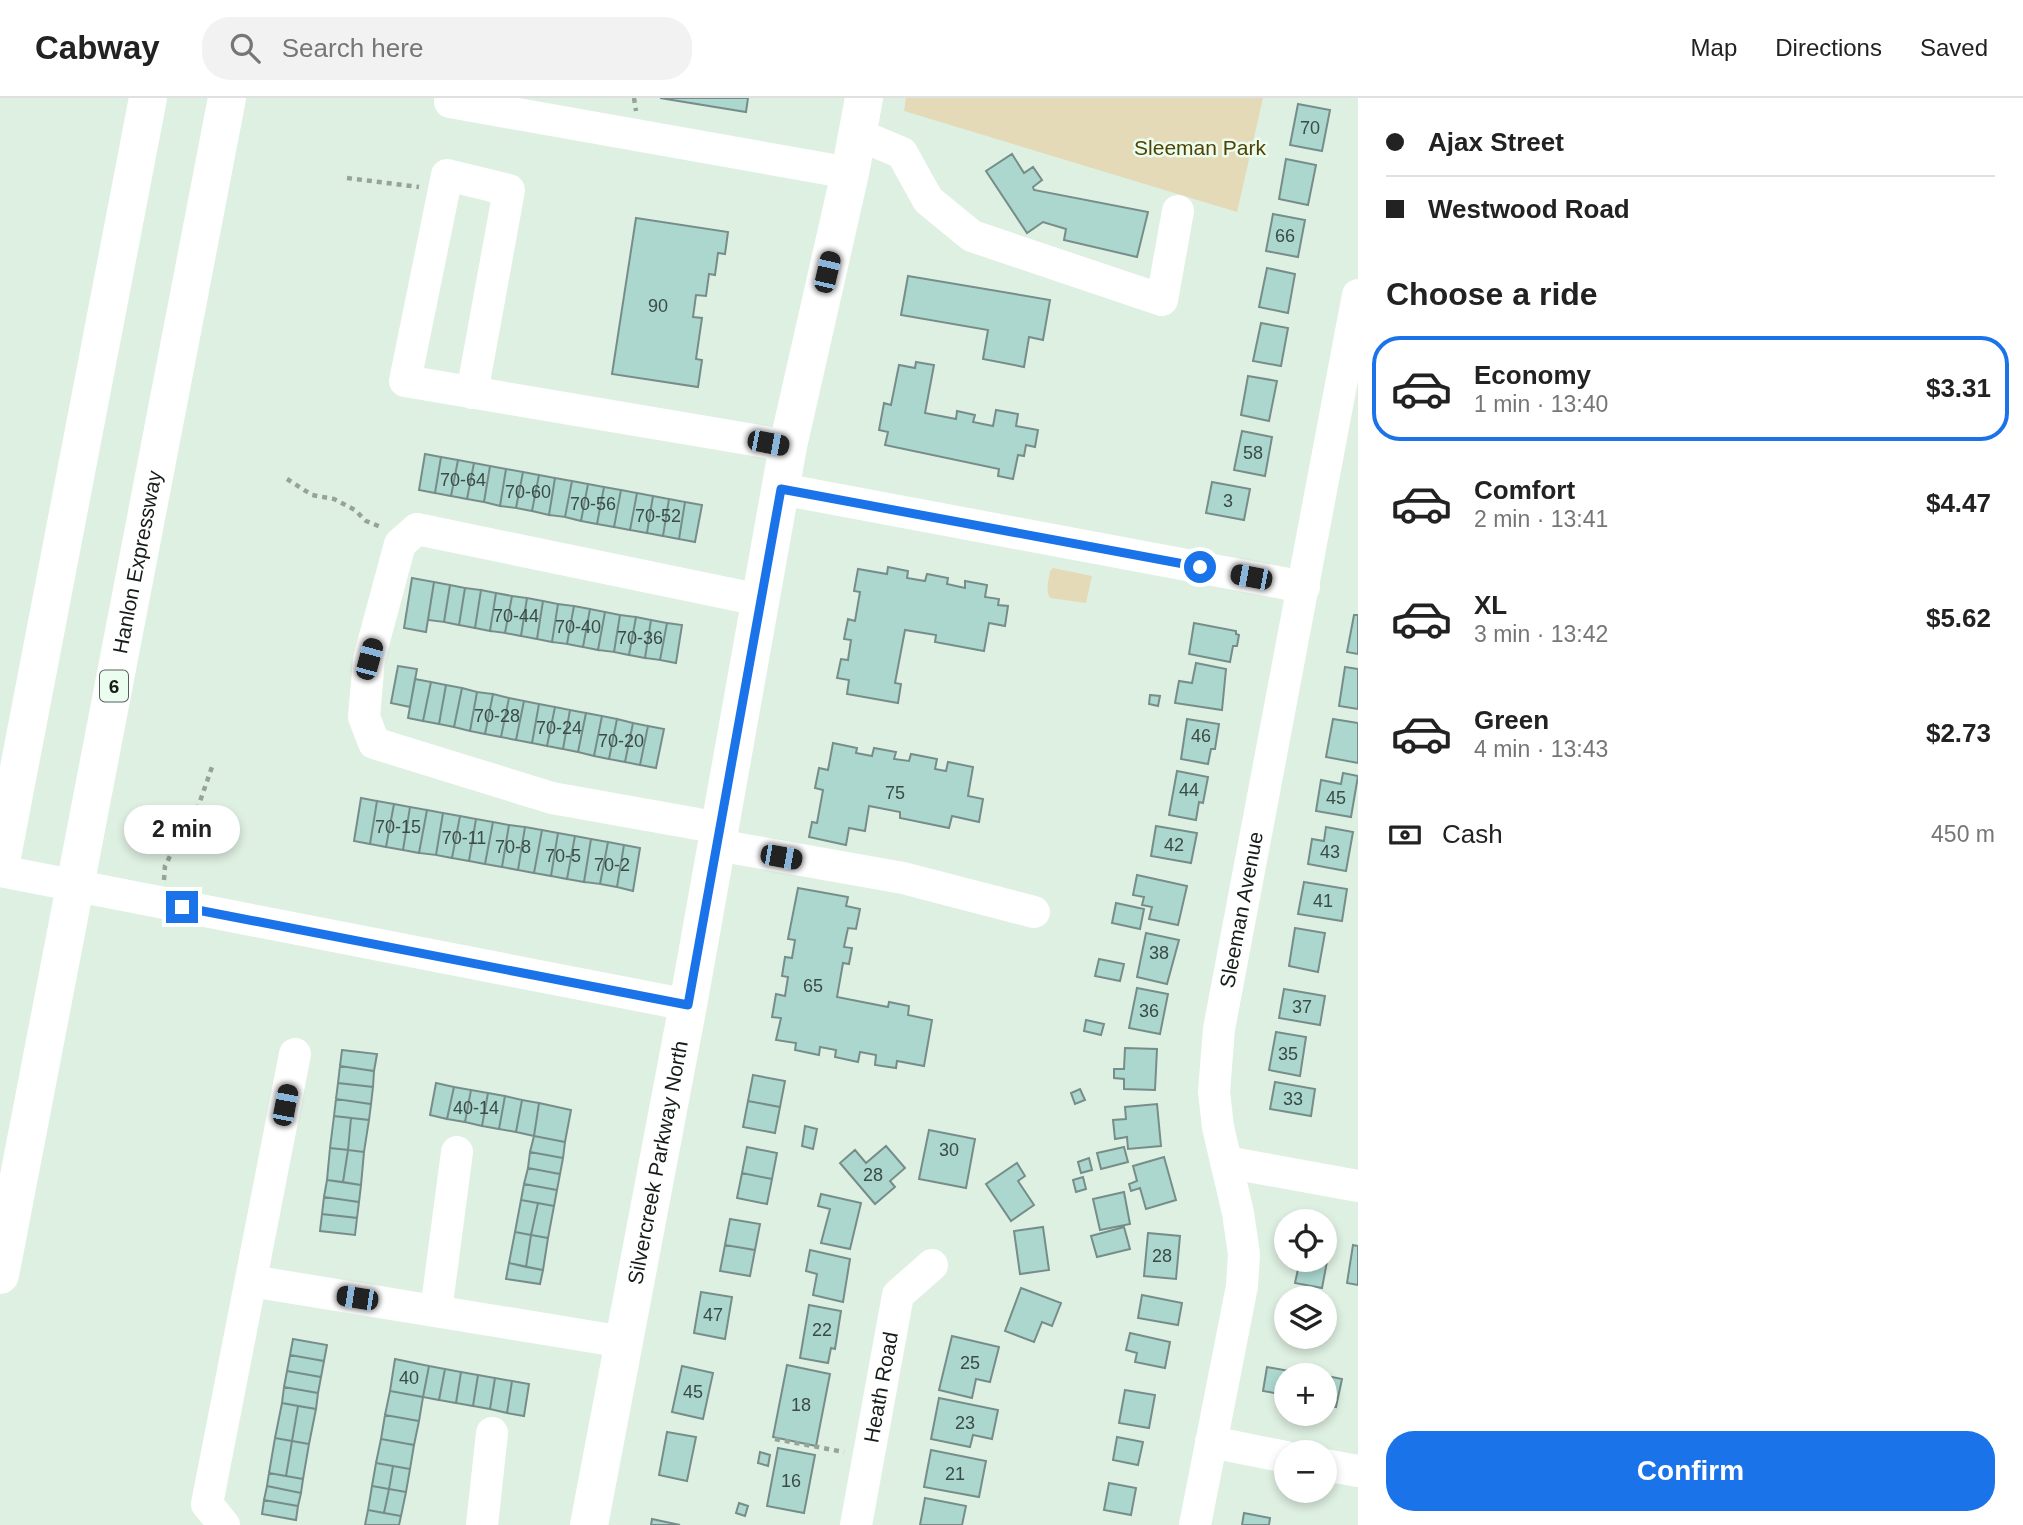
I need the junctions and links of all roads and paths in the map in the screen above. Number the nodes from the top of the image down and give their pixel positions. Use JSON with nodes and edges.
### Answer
{"nodes":[{"id":1,"x":148,"y":98,"type":"edge"},
{"id":2,"x":227,"y":98,"type":"edge"},
{"id":3,"x":451,"y":98,"type":"edge"},
{"id":4,"x":524,"y":106,"type":"edge"},
{"id":5,"x":860,"y":116,"type":"edge"},
{"id":6,"x":849,"y":173,"type":"junction"},
{"id":7,"x":347,"y":178,"type":"dead end"},
{"id":8,"x":444,"y":192,"type":"junction"},
{"id":9,"x":1178,"y":211,"type":"dead end"},
{"id":10,"x":1358,"y":295,"type":"edge"},
{"id":11,"x":472,"y":393,"type":"junction"},
{"id":12,"x":788,"y":446,"type":"junction"},
{"id":13,"x":287,"y":479,"type":"dead end"},
{"id":14,"x":781,"y":489,"type":"junction"},
{"id":15,"x":400,"y":544,"type":"junction"},
{"id":16,"x":1304,"y":587,"type":"junction"},
{"id":17,"x":760,"y":600,"type":"junction"},
{"id":18,"x":213,"y":764,"type":"dead end"},
{"id":19,"x":719,"y":837,"type":"junction"},
{"id":20,"x":0,"y":869,"type":"edge"},
{"id":21,"x":160,"y":894,"type":"junction"},
{"id":22,"x":1034,"y":912,"type":"dead end"},
{"id":23,"x":688,"y":1005,"type":"junction"},
{"id":24,"x":295,"y":1054,"type":"dead end"},
{"id":25,"x":457,"y":1152,"type":"dead end"},
{"id":26,"x":1226,"y":1163,"type":"junction"},
{"id":27,"x":1358,"y":1185,"type":"edge"},
{"id":28,"x":932,"y":1265,"type":"dead end"},
{"id":29,"x":0,"y":1275,"type":"edge"},
{"id":30,"x":251,"y":1281,"type":"junction"},
{"id":31,"x":436,"y":1311,"type":"junction"},
{"id":32,"x":624,"y":1342,"type":"junction"},
{"id":33,"x":492,"y":1433,"type":"dead end"},
{"id":34,"x":775,"y":1439,"type":"dead end"},
{"id":35,"x":1211,"y":1442,"type":"junction"},
{"id":36,"x":844,"y":1452,"type":"dead end"},
{"id":37,"x":1274,"y":1455,"type":"edge"},
{"id":38,"x":1337,"y":1467,"type":"edge"},
{"id":39,"x":1358,"y":1471,"type":"edge"},
{"id":40,"x":224,"y":1525,"type":"edge"},
{"id":41,"x":482,"y":1525,"type":"edge"},
{"id":42,"x":589,"y":1525,"type":"edge"},
{"id":43,"x":856,"y":1525,"type":"edge"},
{"id":44,"x":1195,"y":1525,"type":"edge"}],
"edges":[{"from":1,"to":20,"type":"main road"},
{"from":2,"to":29,"type":"main road","name":"Hanlon Expressway","number":"6"},
{"from":3,"to":4,"type":"street"},
{"from":4,"to":6,"type":"street"},
{"from":5,"to":6,"type":"main road","name":"Silvercreek Parkway North"},
{"from":5,"to":9,"type":"street"},
{"from":6,"to":12,"type":"main road","name":"Silvercreek Parkway North"},
{"from":7,"to":8,"type":"path"},
{"from":8,"to":11,"type":"street"},
{"from":8,"to":11,"type":"street"},
{"from":10,"to":16,"type":"street","name":"Sleeman Avenue"},
{"from":11,"to":12,"type":"street"},
{"from":12,"to":14,"type":"main road","name":"Silvercreek Parkway North"},
{"from":13,"to":15,"type":"path"},
{"from":14,"to":16,"type":"street"},
{"from":14,"to":17,"type":"main road","name":"Silvercreek Parkway North"},
{"from":15,"to":17,"type":"street"},
{"from":15,"to":19,"type":"street"},
{"from":16,"to":26,"type":"street","name":"Sleeman Avenue"},
{"from":17,"to":19,"type":"main road","name":"Silvercreek Parkway North"},
{"from":18,"to":21,"type":"path"},
{"from":19,"to":22,"type":"street"},
{"from":19,"to":23,"type":"main road","name":"Silvercreek Parkway North"},
{"from":20,"to":21,"type":"street"},
{"from":21,"to":23,"type":"street"},
{"from":23,"to":32,"type":"main road","name":"Silvercreek Parkway North"},
{"from":24,"to":30,"type":"street"},
{"from":25,"to":31,"type":"street"},
{"from":26,"to":27,"type":"street"},
{"from":26,"to":35,"type":"street","name":"Sleeman Avenue"},
{"from":28,"to":43,"type":"street","name":"Heath Road"},
{"from":30,"to":31,"type":"street"},
{"from":30,"to":40,"type":"street"},
{"from":31,"to":32,"type":"street"},
{"from":32,"to":42,"type":"main road","name":"Silvercreek Parkway North"},
{"from":33,"to":41,"type":"street"},
{"from":34,"to":36,"type":"path"},
{"from":35,"to":37,"type":"street"},
{"from":35,"to":44,"type":"street","name":"Sleeman Avenue"},
{"from":38,"to":39,"type":"street"}]}
